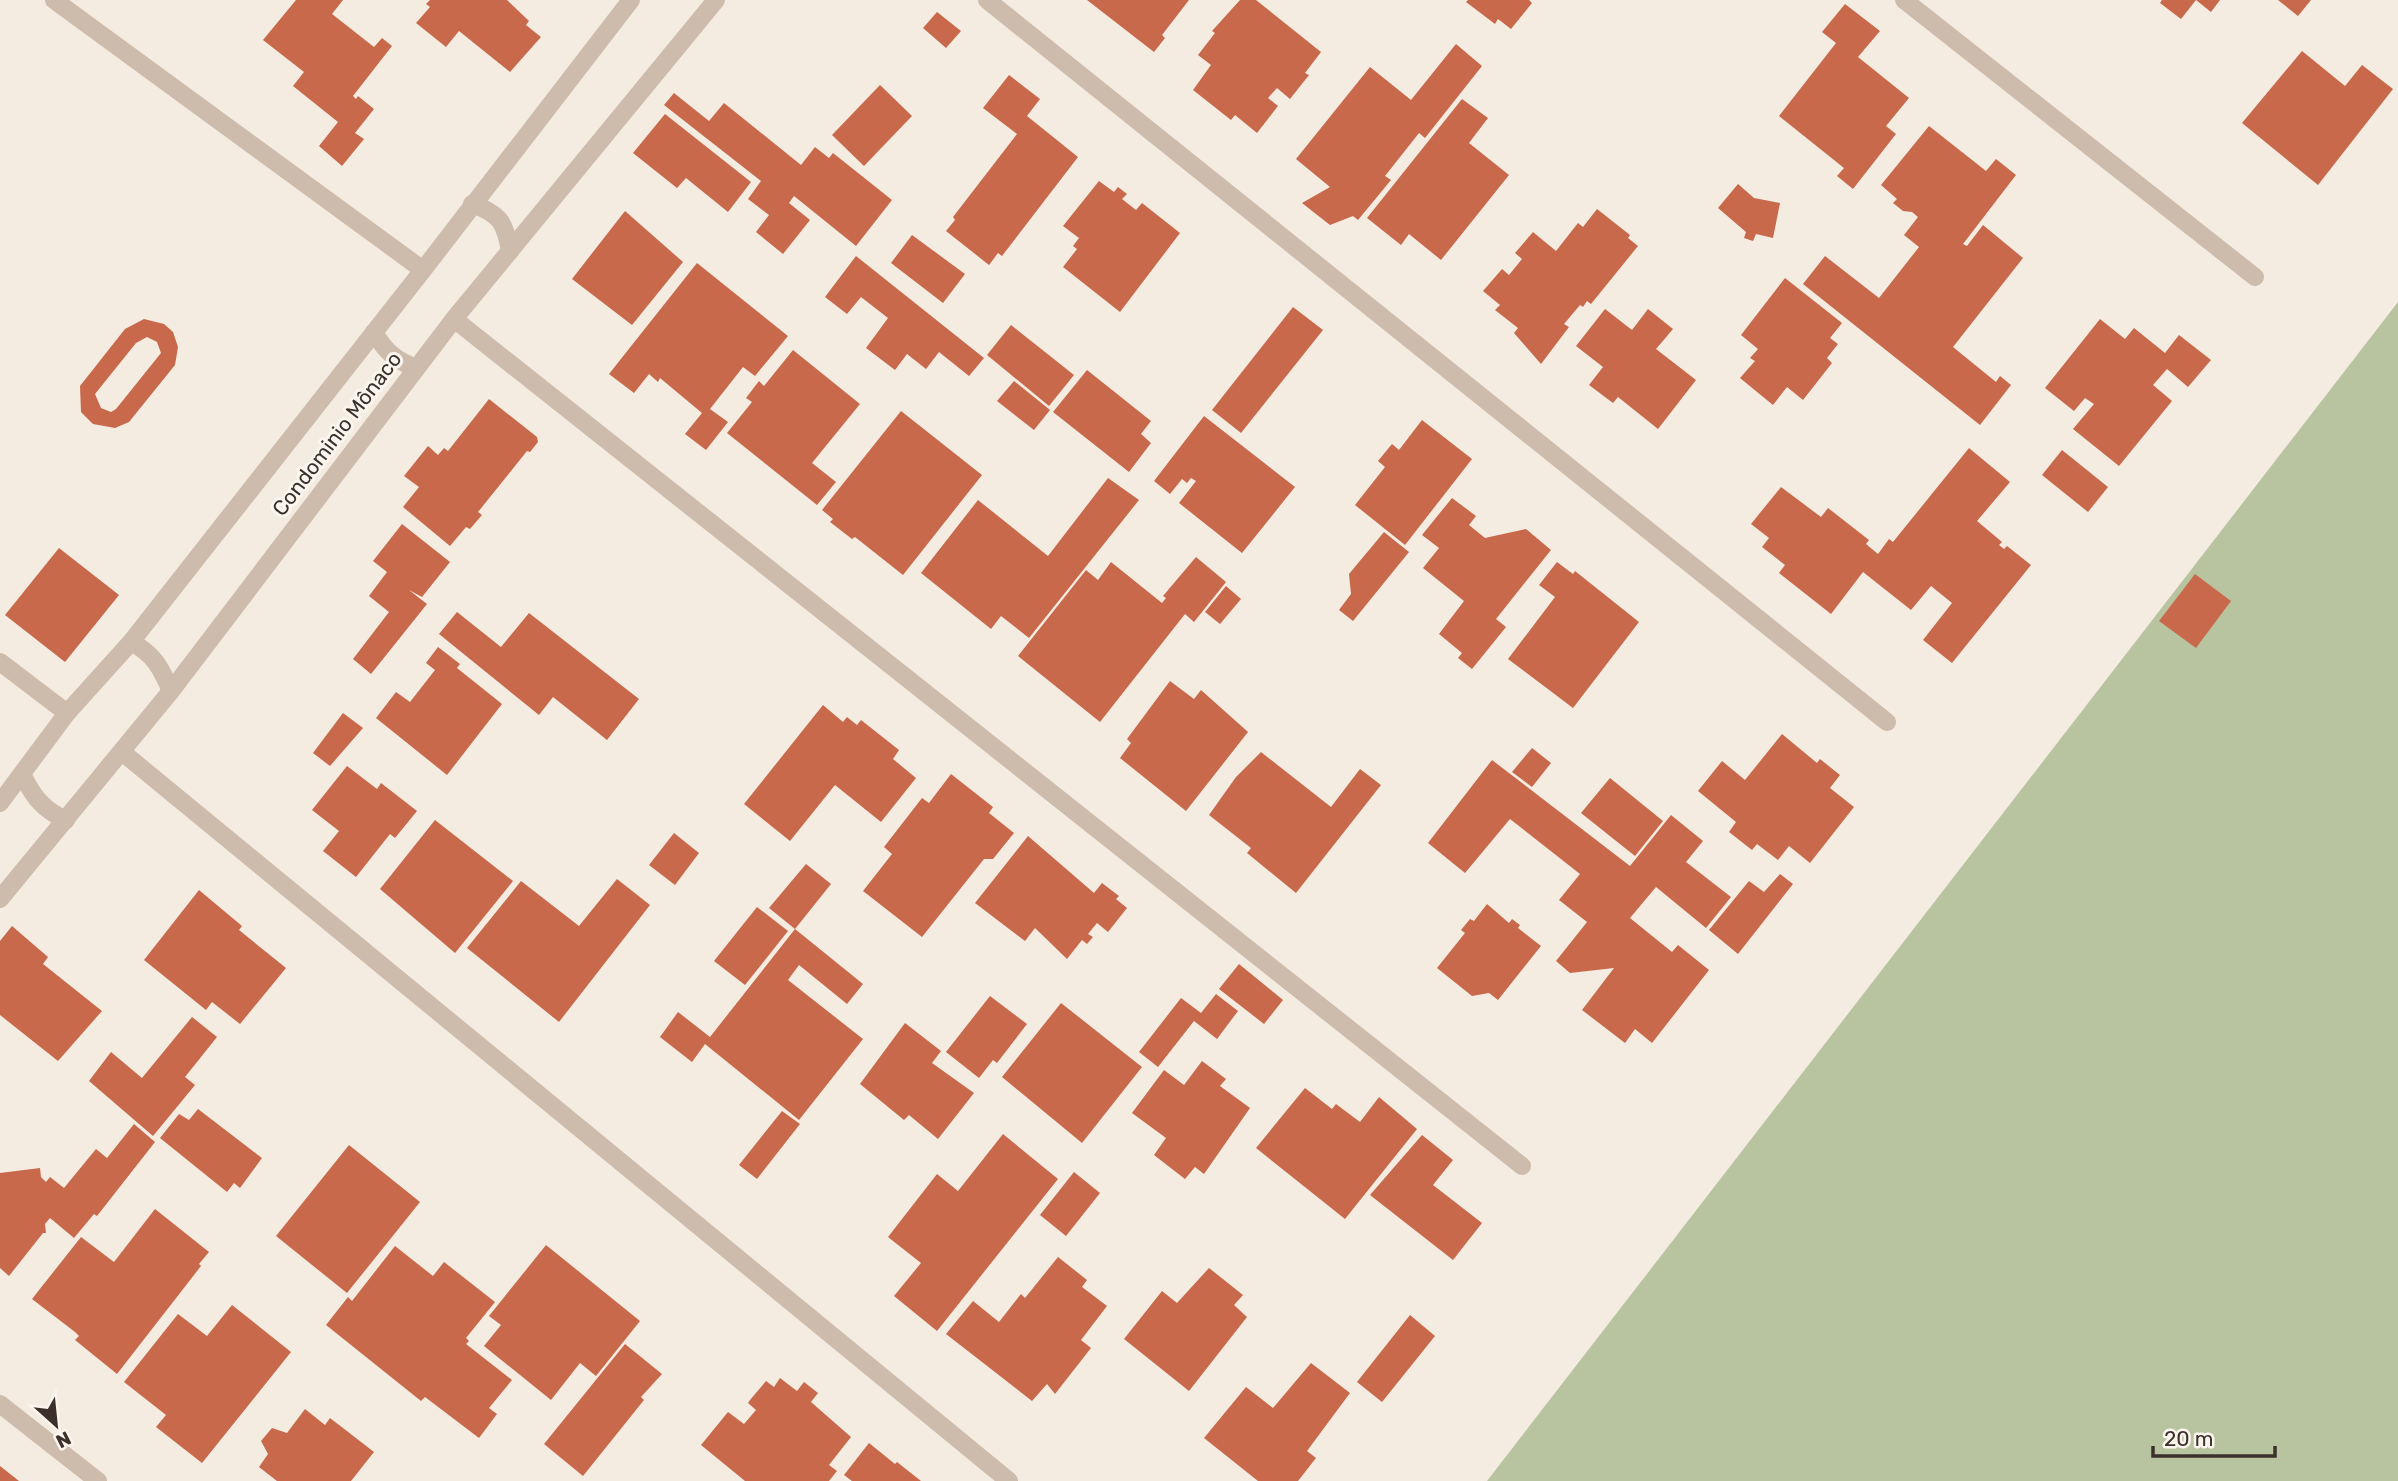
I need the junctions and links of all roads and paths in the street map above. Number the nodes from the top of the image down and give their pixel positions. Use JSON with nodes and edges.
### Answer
{"nodes":[{"id":1,"x":54,"y":0,"type":"edge"},
{"id":2,"x":631,"y":0,"type":"edge"},
{"id":3,"x":716,"y":0,"type":"edge"},
{"id":4,"x":988,"y":0,"type":"edge"},
{"id":5,"x":1904,"y":0,"type":"edge"},
{"id":6,"x":471,"y":204,"type":"junction"},
{"id":7,"x":510,"y":251,"type":"junction"},
{"id":8,"x":424,"y":270,"type":"junction"},
{"id":9,"x":2255,"y":277,"type":"dead end"},
{"id":10,"x":454,"y":319,"type":"junction"},
{"id":11,"x":374,"y":332,"type":"junction"},
{"id":12,"x":416,"y":368,"type":"junction"},
{"id":13,"x":131,"y":642,"type":"junction"},
{"id":14,"x":0,"y":662,"type":"edge"},
{"id":15,"x":171,"y":691,"type":"junction"},
{"id":16,"x":67,"y":713,"type":"junction"},
{"id":17,"x":1887,"y":723,"type":"dead end"},
{"id":18,"x":122,"y":752,"type":"junction"},
{"id":19,"x":23,"y":776,"type":"junction"},
{"id":20,"x":0,"y":803,"type":"edge"},
{"id":21,"x":66,"y":820,"type":"junction"},
{"id":22,"x":0,"y":899,"type":"edge"},
{"id":23,"x":1522,"y":1166,"type":"dead end"},
{"id":24,"x":0,"y":1404,"type":"edge"},
{"id":25,"x":98,"y":1481,"type":"edge"},
{"id":26,"x":1009,"y":1481,"type":"edge"}],
"edges":[{"from":1,"to":8,"type":"street"},
{"from":2,"to":6,"type":"street","name":"Condominio Mônaco"},
{"from":3,"to":7,"type":"street","name":"Condominio Mônaco"},
{"from":4,"to":17,"type":"street"},
{"from":5,"to":9,"type":"street"},
{"from":6,"to":7,"type":"street"},
{"from":6,"to":8,"type":"street","name":"Condominio Mônaco"},
{"from":7,"to":10,"type":"street","name":"Condominio Mônaco"},
{"from":8,"to":11,"type":"street","name":"Condominio Mônaco"},
{"from":10,"to":12,"type":"street","name":"Condominio Mônaco"},
{"from":10,"to":23,"type":"street"},
{"from":11,"to":12,"type":"street"},
{"from":11,"to":13,"type":"street","name":"Condominio Mônaco"},
{"from":12,"to":15,"type":"street","name":"Condominio Mônaco"},
{"from":13,"to":15,"type":"street"},
{"from":13,"to":16,"type":"street","name":"Condominio Mônaco"},
{"from":14,"to":16,"type":"street"},
{"from":15,"to":18,"type":"street","name":"Condominio Mônaco"},
{"from":16,"to":19,"type":"street","name":"Condominio Mônaco"},
{"from":18,"to":21,"type":"street","name":"Condominio Mônaco"},
{"from":18,"to":26,"type":"street"},
{"from":19,"to":20,"type":"street","name":"Condominio Mônaco"},
{"from":19,"to":21,"type":"street"},
{"from":21,"to":22,"type":"street","name":"Condominio Mônaco"},
{"from":24,"to":25,"type":"street"}]}
